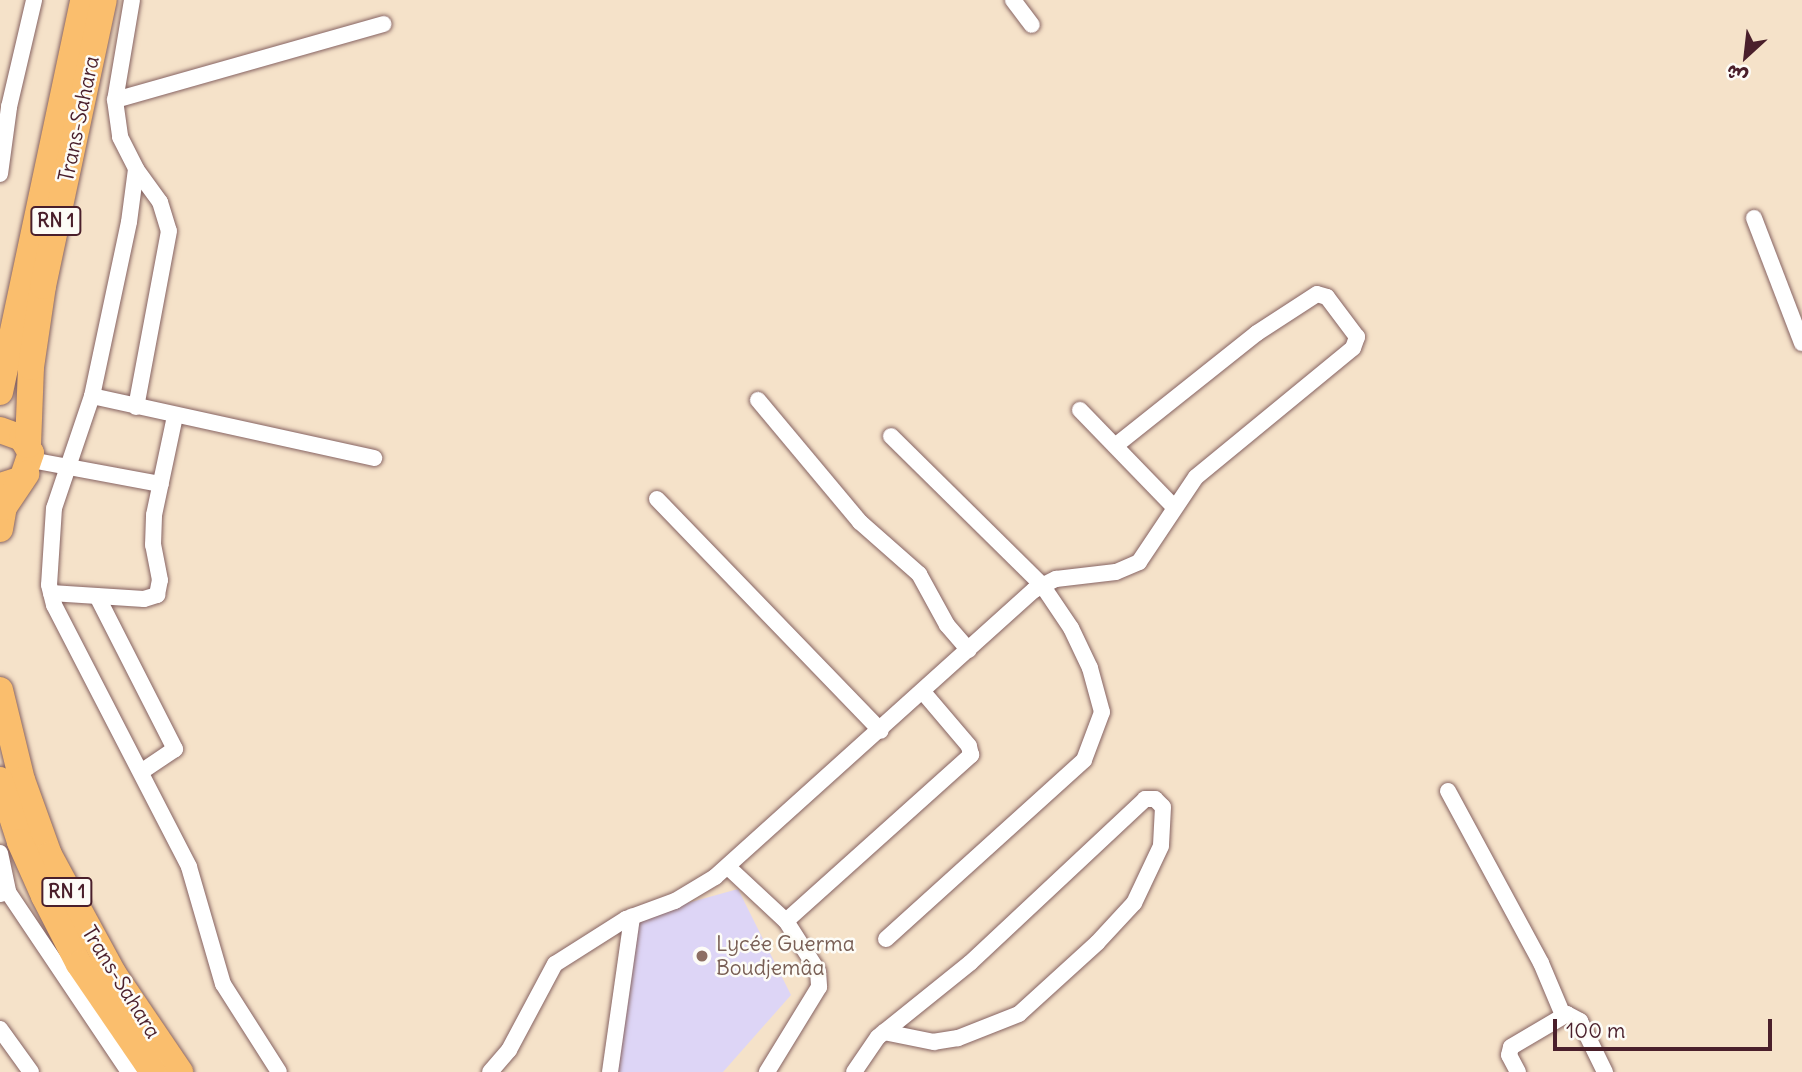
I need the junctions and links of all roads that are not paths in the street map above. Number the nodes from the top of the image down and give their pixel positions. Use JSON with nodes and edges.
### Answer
{"nodes":[{"id":1,"x":34,"y":0,"type":"edge"},
{"id":2,"x":83,"y":0,"type":"edge"},
{"id":3,"x":104,"y":0,"type":"edge"},
{"id":4,"x":132,"y":0,"type":"edge"},
{"id":5,"x":1013,"y":0,"type":"edge"},
{"id":6,"x":383,"y":24,"type":"dead end"},
{"id":7,"x":1032,"y":25,"type":"dead end"},
{"id":8,"x":116,"y":100,"type":"junction"},
{"id":9,"x":4,"y":108,"type":"edge"},
{"id":10,"x":135,"y":169,"type":"junction"},
{"id":11,"x":0,"y":174,"type":"edge"},
{"id":12,"x":1754,"y":218,"type":"dead end"},
{"id":13,"x":1802,"y":342,"type":"edge"},
{"id":14,"x":0,"y":392,"type":"edge"},
{"id":15,"x":92,"y":396,"type":"junction"},
{"id":16,"x":758,"y":400,"type":"dead end"},
{"id":17,"x":136,"y":407,"type":"junction"},
{"id":18,"x":1080,"y":410,"type":"dead end"},
{"id":19,"x":175,"y":416,"type":"junction"},
{"id":20,"x":0,"y":430,"type":"edge"},
{"id":21,"x":891,"y":436,"type":"dead end"},
{"id":22,"x":1115,"y":446,"type":"junction"},
{"id":23,"x":374,"y":458,"type":"dead end"},
{"id":24,"x":29,"y":459,"type":"junction"},
{"id":25,"x":69,"y":468,"type":"junction"},
{"id":26,"x":160,"y":484,"type":"junction"},
{"id":27,"x":0,"y":486,"type":"edge"},
{"id":28,"x":657,"y":499,"type":"dead end"},
{"id":29,"x":1173,"y":506,"type":"junction"},
{"id":30,"x":0,"y":528,"type":"edge"},
{"id":31,"x":1042,"y":585,"type":"junction"},
{"id":32,"x":51,"y":593,"type":"junction"},
{"id":33,"x":97,"y":596,"type":"junction"},
{"id":34,"x":969,"y":650,"type":"junction"},
{"id":35,"x":0,"y":690,"type":"edge"},
{"id":36,"x":923,"y":692,"type":"junction"},
{"id":37,"x":881,"y":731,"type":"junction"},
{"id":38,"x":142,"y":771,"type":"junction"},
{"id":39,"x":0,"y":780,"type":"edge"},
{"id":40,"x":1448,"y":791,"type":"dead end"},
{"id":41,"x":0,"y":853,"type":"edge"},
{"id":42,"x":728,"y":867,"type":"junction"},
{"id":43,"x":4,"y":893,"type":"edge"},
{"id":44,"x":632,"y":918,"type":"junction"},
{"id":45,"x":786,"y":921,"type":"junction"},
{"id":46,"x":886,"y":939,"type":"dead end"},
{"id":47,"x":1563,"y":1015,"type":"junction"},
{"id":48,"x":0,"y":1029,"type":"edge"},
{"id":49,"x":884,"y":1032,"type":"junction"},
{"id":50,"x":31,"y":1072,"type":"edge"},
{"id":51,"x":129,"y":1072,"type":"edge"},
{"id":52,"x":153,"y":1072,"type":"edge"},
{"id":53,"x":180,"y":1072,"type":"edge"},
{"id":54,"x":279,"y":1072,"type":"edge"},
{"id":55,"x":490,"y":1072,"type":"edge"},
{"id":56,"x":610,"y":1072,"type":"edge"},
{"id":57,"x":767,"y":1072,"type":"edge"},
{"id":58,"x":854,"y":1072,"type":"edge"},
{"id":59,"x":1518,"y":1072,"type":"edge"},
{"id":60,"x":1605,"y":1072,"type":"edge"}],
"edges":[{"from":1,"to":9,"type":"street"},
{"from":2,"to":14,"type":"highway","name":"Trans-Sahara","number":"RN 1"},
{"from":3,"to":24,"type":"highway","name":"Trans-Sahara","number":"RN 1"},
{"from":4,"to":8,"type":"street"},
{"from":5,"to":7,"type":"street"},
{"from":6,"to":8,"type":"street"},
{"from":8,"to":10,"type":"street"},
{"from":9,"to":11,"type":"street"},
{"from":10,"to":15,"type":"street"},
{"from":10,"to":17,"type":"street"},
{"from":12,"to":13,"type":"street"},
{"from":15,"to":17,"type":"street"},
{"from":15,"to":25,"type":"street"},
{"from":16,"to":34,"type":"street"},
{"from":17,"to":19,"type":"street"},
{"from":18,"to":22,"type":"street"},
{"from":19,"to":23,"type":"street"},
{"from":19,"to":26,"type":"street"},
{"from":20,"to":24,"type":"highway"},
{"from":21,"to":31,"type":"street"},
{"from":22,"to":29,"type":"street"},
{"from":22,"to":29,"type":"street"},
{"from":24,"to":25,"type":"street"},
{"from":24,"to":27,"type":"highway"},
{"from":24,"to":30,"type":"highway"},
{"from":25,"to":26,"type":"street"},
{"from":25,"to":32,"type":"street"},
{"from":26,"to":33,"type":"street"},
{"from":28,"to":37,"type":"street"},
{"from":29,"to":31,"type":"street"},
{"from":31,"to":34,"type":"street"},
{"from":31,"to":46,"type":"street"},
{"from":32,"to":33,"type":"street"},
{"from":32,"to":38,"type":"street"},
{"from":33,"to":38,"type":"street"},
{"from":34,"to":36,"type":"street"},
{"from":35,"to":53,"type":"highway","name":"Trans-Sahara","number":"RN 1"},
{"from":36,"to":37,"type":"street"},
{"from":36,"to":45,"type":"street"},
{"from":37,"to":42,"type":"street"},
{"from":38,"to":54,"type":"street"},
{"from":39,"to":52,"type":"highway","name":"Trans-Sahara","number":"RN 1"},
{"from":40,"to":47,"type":"street"},
{"from":41,"to":43,"type":"street"},
{"from":42,"to":44,"type":"street"},
{"from":42,"to":45,"type":"street"},
{"from":43,"to":51,"type":"street"},
{"from":44,"to":55,"type":"street"},
{"from":44,"to":56,"type":"street"},
{"from":45,"to":57,"type":"street"},
{"from":47,"to":59,"type":"street"},
{"from":47,"to":60,"type":"street"},
{"from":48,"to":50,"type":"street"},
{"from":49,"to":49,"type":"street"},
{"from":49,"to":58,"type":"street"}]}
